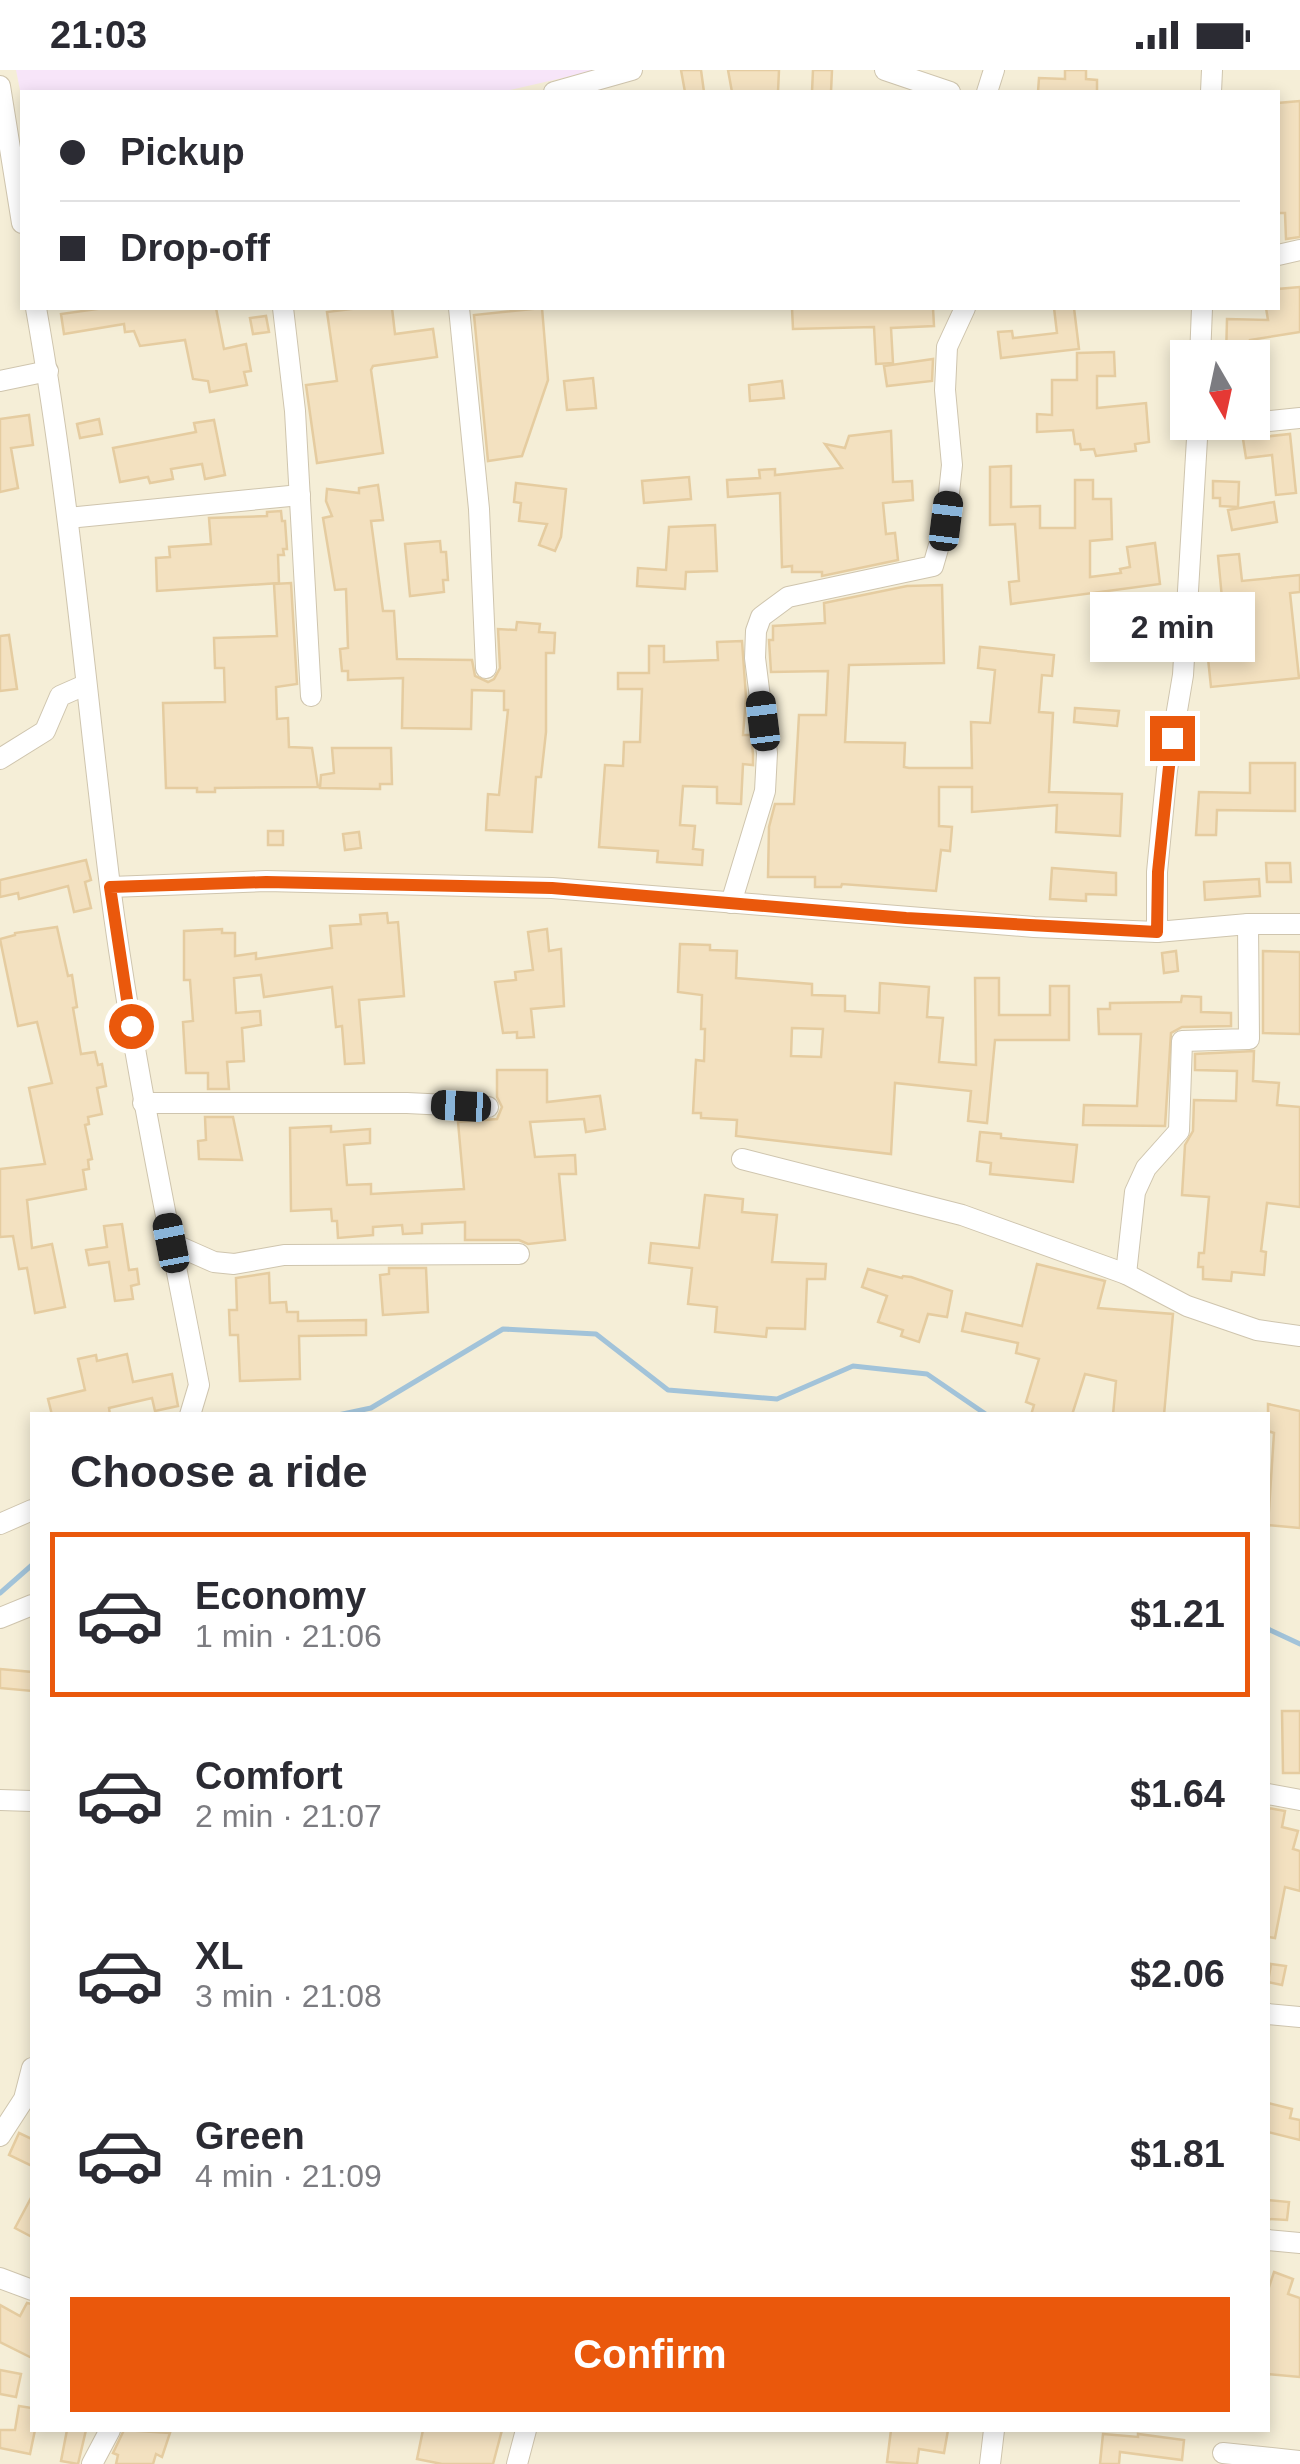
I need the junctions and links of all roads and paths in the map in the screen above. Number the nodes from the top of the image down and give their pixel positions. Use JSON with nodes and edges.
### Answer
{"nodes":[{"id":1,"x":632,"y":70,"type":"edge"},
{"id":2,"x":884,"y":70,"type":"edge"},
{"id":3,"x":0,"y":86,"type":"edge"},
{"id":4,"x":561,"y":90,"type":"edge"},
{"id":5,"x":944,"y":90,"type":"edge"},
{"id":6,"x":20,"y":199,"type":"edge"},
{"id":7,"x":36,"y":310,"type":"edge"},
{"id":8,"x":283,"y":310,"type":"edge"},
{"id":9,"x":459,"y":310,"type":"edge"},
{"id":10,"x":964,"y":310,"type":"edge"},
{"id":11,"x":1202,"y":310,"type":"edge"},
{"id":12,"x":1201,"y":340,"type":"edge"},
{"id":13,"x":48,"y":371,"type":"junction"},
{"id":14,"x":0,"y":381,"type":"edge"},
{"id":15,"x":1300,"y":418,"type":"edge"},
{"id":16,"x":1270,"y":420,"type":"edge"},
{"id":17,"x":1197,"y":440,"type":"edge"},
{"id":18,"x":300,"y":495,"type":"junction"},
{"id":19,"x":68,"y":518,"type":"junction"},
{"id":20,"x":486,"y":668,"type":"dead end"},
{"id":21,"x":85,"y":685,"type":"junction"},
{"id":22,"x":311,"y":696,"type":"dead end"},
{"id":23,"x":0,"y":759,"type":"edge"},
{"id":24,"x":110,"y":887,"type":"junction"},
{"id":25,"x":731,"y":903,"type":"junction"},
{"id":26,"x":1248,"y":924,"type":"junction"},
{"id":27,"x":1300,"y":924,"type":"edge"},
{"id":28,"x":1157,"y":932,"type":"junction"},
{"id":29,"x":143,"y":1103,"type":"junction"},
{"id":30,"x":488,"y":1107,"type":"dead end"},
{"id":31,"x":742,"y":1159,"type":"dead end"},
{"id":32,"x":171,"y":1243,"type":"junction"},
{"id":33,"x":519,"y":1254,"type":"dead end"},
{"id":34,"x":1126,"y":1274,"type":"junction"},
{"id":35,"x":1300,"y":1336,"type":"edge"},
{"id":36,"x":191,"y":1412,"type":"edge"},
{"id":37,"x":30,"y":1511,"type":"edge"},
{"id":38,"x":0,"y":1524,"type":"edge"},
{"id":39,"x":30,"y":1605,"type":"edge"},
{"id":40,"x":0,"y":1618,"type":"edge"},
{"id":41,"x":1270,"y":1794,"type":"edge"},
{"id":42,"x":0,"y":1800,"type":"edge"},
{"id":43,"x":1300,"y":1800,"type":"edge"},
{"id":44,"x":30,"y":1801,"type":"edge"},
{"id":45,"x":1270,"y":2014,"type":"edge"},
{"id":46,"x":1300,"y":2017,"type":"edge"},
{"id":47,"x":30,"y":2076,"type":"edge"},
{"id":48,"x":0,"y":2136,"type":"edge"},
{"id":49,"x":1270,"y":2240,"type":"edge"},
{"id":50,"x":1300,"y":2244,"type":"edge"},
{"id":51,"x":0,"y":2278,"type":"edge"},
{"id":52,"x":30,"y":2289,"type":"edge"},
{"id":53,"x":109,"y":2432,"type":"edge"},
{"id":54,"x":525,"y":2432,"type":"edge"},
{"id":55,"x":994,"y":2432,"type":"edge"},
{"id":56,"x":1224,"y":2432,"type":"edge"},
{"id":57,"x":1223,"y":2458,"type":"edge"},
{"id":58,"x":1300,"y":2461,"type":"edge"},
{"id":59,"x":92,"y":2464,"type":"edge"},
{"id":60,"x":517,"y":2464,"type":"edge"},
{"id":61,"x":990,"y":2464,"type":"edge"}],
"edges":[{"from":1,"to":4,"type":"street"},
{"from":2,"to":5,"type":"street"},
{"from":3,"to":6,"type":"street"},
{"from":7,"to":13,"type":"street"},
{"from":8,"to":18,"type":"street"},
{"from":9,"to":20,"type":"street"},
{"from":10,"to":25,"type":"street"},
{"from":11,"to":12,"type":"street"},
{"from":13,"to":14,"type":"street"},
{"from":13,"to":19,"type":"street"},
{"from":15,"to":16,"type":"street"},
{"from":17,"to":28,"type":"street"},
{"from":18,"to":19,"type":"street"},
{"from":18,"to":22,"type":"street"},
{"from":19,"to":21,"type":"street"},
{"from":21,"to":23,"type":"street"},
{"from":21,"to":24,"type":"street"},
{"from":24,"to":25,"type":"street"},
{"from":24,"to":29,"type":"street"},
{"from":25,"to":28,"type":"street"},
{"from":26,"to":27,"type":"street"},
{"from":26,"to":28,"type":"street"},
{"from":26,"to":34,"type":"street"},
{"from":29,"to":30,"type":"street"},
{"from":29,"to":32,"type":"street"},
{"from":31,"to":34,"type":"street"},
{"from":32,"to":33,"type":"street"},
{"from":32,"to":36,"type":"street"},
{"from":34,"to":35,"type":"street"},
{"from":37,"to":38,"type":"street"},
{"from":39,"to":40,"type":"street"},
{"from":41,"to":43,"type":"street"},
{"from":42,"to":44,"type":"street"},
{"from":45,"to":46,"type":"street"},
{"from":47,"to":48,"type":"street"},
{"from":49,"to":50,"type":"street"},
{"from":51,"to":52,"type":"street"},
{"from":53,"to":59,"type":"street"},
{"from":54,"to":60,"type":"street"},
{"from":55,"to":61,"type":"street"},
{"from":56,"to":57,"type":"street"},
{"from":57,"to":58,"type":"street"}]}
